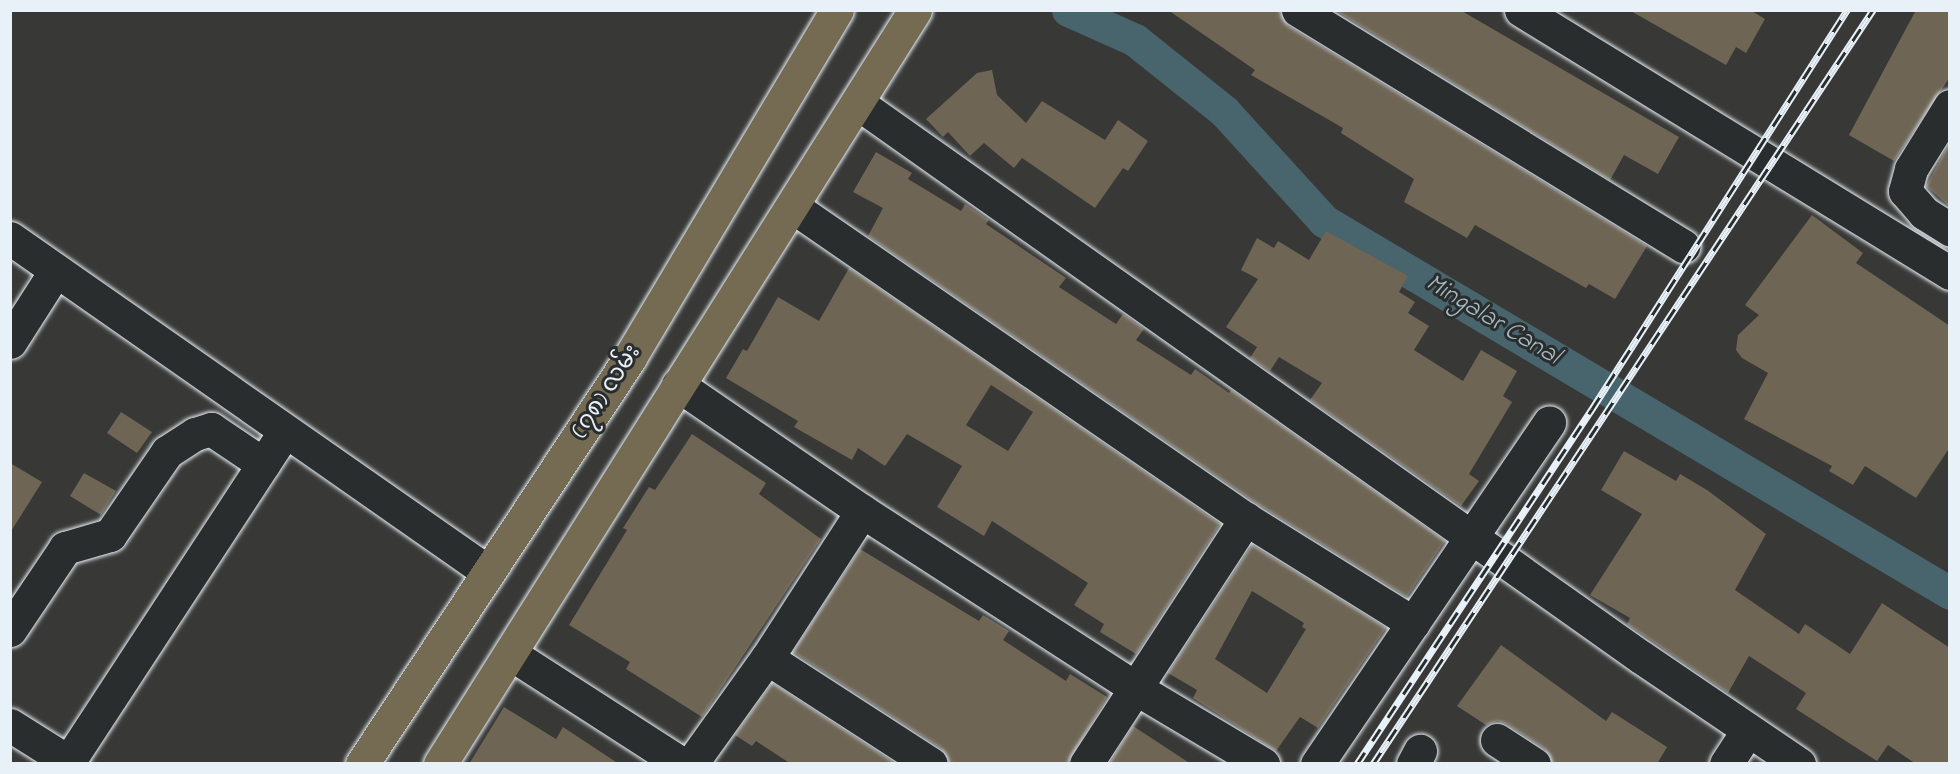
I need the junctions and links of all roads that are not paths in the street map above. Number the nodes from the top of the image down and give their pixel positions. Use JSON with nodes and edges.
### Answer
{"nodes":[{"id":1,"x":837,"y":10,"type":"edge"},
{"id":2,"x":915,"y":10,"type":"edge"},
{"id":3,"x":1298,"y":10,"type":"edge"},
{"id":4,"x":1521,"y":10,"type":"edge"},
{"id":5,"x":859,"y":104,"type":"junction"},
{"id":6,"x":1950,"y":105,"type":"edge"},
{"id":7,"x":793,"y":207,"type":"junction"},
{"id":8,"x":1950,"y":229,"type":"edge"},
{"id":9,"x":10,"y":238,"type":"edge"},
{"id":10,"x":1683,"y":246,"type":"dead end"},
{"id":11,"x":56,"y":270,"type":"junction"},
{"id":12,"x":1950,"y":273,"type":"edge"},
{"id":13,"x":10,"y":342,"type":"edge"},
{"id":14,"x":678,"y":385,"type":"junction"},
{"id":15,"x":1550,"y":422,"type":"dead end"},
{"id":16,"x":285,"y":430,"type":"junction"},
{"id":17,"x":263,"y":464,"type":"junction"},
{"id":18,"x":862,"y":511,"type":"junction"},
{"id":19,"x":1246,"y":519,"type":"junction"},
{"id":20,"x":1472,"y":535,"type":"junction"},
{"id":21,"x":488,"y":572,"type":"junction"},
{"id":22,"x":1413,"y":623,"type":"junction"},
{"id":23,"x":10,"y":630,"type":"edge"},
{"id":24,"x":511,"y":654,"type":"junction"},
{"id":25,"x":767,"y":658,"type":"junction"},
{"id":26,"x":1137,"y":688,"type":"junction"},
{"id":27,"x":10,"y":725,"type":"edge"},
{"id":28,"x":1748,"y":730,"type":"junction"},
{"id":29,"x":1497,"y":740,"type":"dead end"},
{"id":30,"x":70,"y":762,"type":"edge"},
{"id":31,"x":362,"y":764,"type":"edge"},
{"id":32,"x":440,"y":764,"type":"edge"},
{"id":33,"x":682,"y":764,"type":"edge"},
{"id":34,"x":691,"y":764,"type":"edge"},
{"id":35,"x":931,"y":764,"type":"edge"},
{"id":36,"x":1086,"y":764,"type":"edge"},
{"id":37,"x":1263,"y":764,"type":"edge"},
{"id":38,"x":1317,"y":764,"type":"edge"},
{"id":39,"x":1534,"y":764,"type":"edge"},
{"id":40,"x":1726,"y":764,"type":"edge"},
{"id":41,"x":1799,"y":764,"type":"edge"}],
"edges":[{"from":1,"to":21,"type":"main road","name":"(၇၈) လမ်း"},
{"from":2,"to":5,"type":"main road"},
{"from":3,"to":10,"type":"street"},
{"from":4,"to":12,"type":"street"},
{"from":5,"to":7,"type":"main road"},
{"from":5,"to":20,"type":"street"},
{"from":6,"to":8,"type":"street"},
{"from":7,"to":14,"type":"main road"},
{"from":7,"to":19,"type":"street"},
{"from":9,"to":11,"type":"street"},
{"from":11,"to":13,"type":"street"},
{"from":11,"to":16,"type":"street"},
{"from":14,"to":18,"type":"street"},
{"from":14,"to":24,"type":"main road"},
{"from":15,"to":20,"type":"street"},
{"from":16,"to":17,"type":"street"},
{"from":16,"to":21,"type":"street"},
{"from":17,"to":23,"type":"street"},
{"from":17,"to":30,"type":"street"},
{"from":18,"to":25,"type":"street"},
{"from":18,"to":26,"type":"street"},
{"from":19,"to":22,"type":"street"},
{"from":19,"to":26,"type":"street"},
{"from":20,"to":22,"type":"street"},
{"from":20,"to":28,"type":"street"},
{"from":21,"to":31,"type":"main road","name":"(၇၈) လမ်း"},
{"from":22,"to":38,"type":"street"},
{"from":24,"to":32,"type":"main road"},
{"from":24,"to":33,"type":"street"},
{"from":25,"to":34,"type":"street"},
{"from":25,"to":35,"type":"street"},
{"from":26,"to":36,"type":"street"},
{"from":26,"to":37,"type":"street"},
{"from":27,"to":30,"type":"street"},
{"from":28,"to":40,"type":"street"},
{"from":28,"to":41,"type":"street"},
{"from":29,"to":39,"type":"street"}]}
